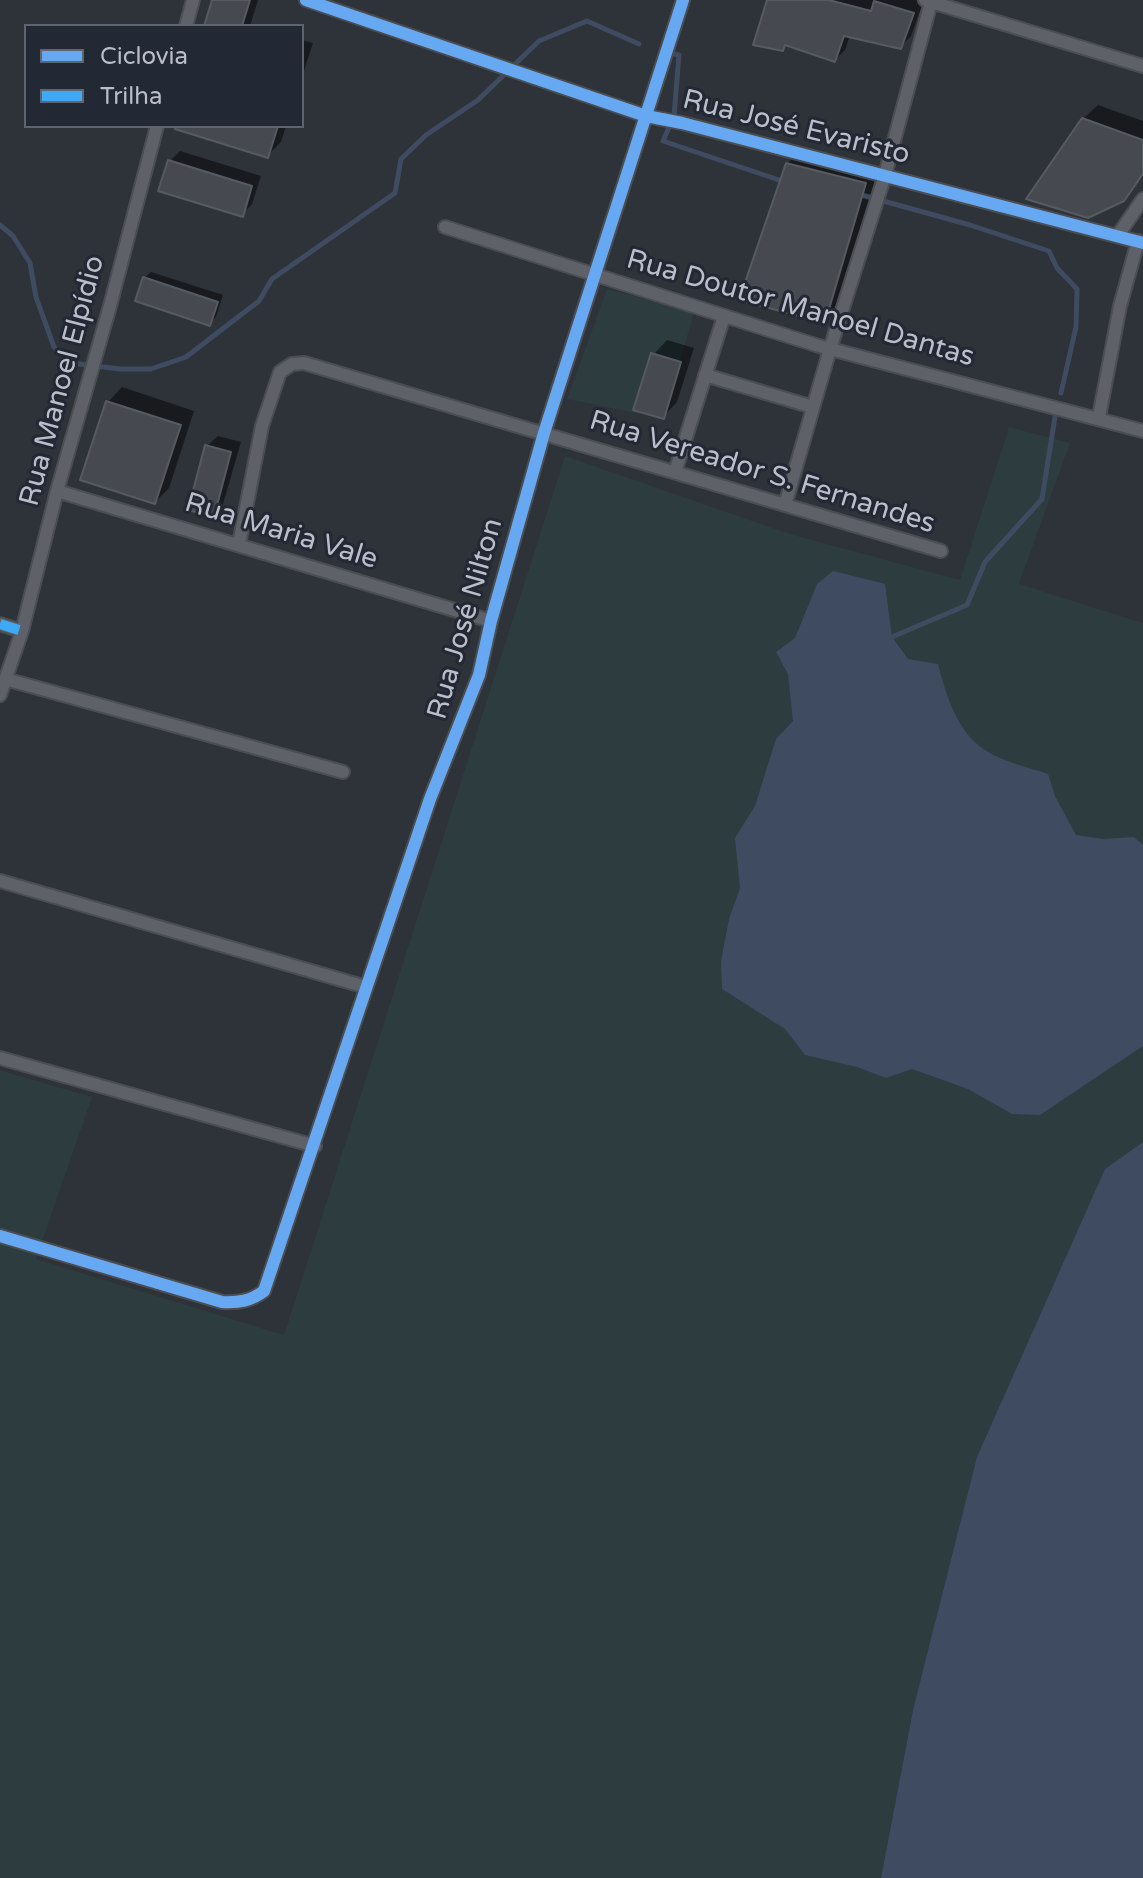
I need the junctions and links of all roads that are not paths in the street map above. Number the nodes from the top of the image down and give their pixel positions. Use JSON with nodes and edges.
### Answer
{"nodes":[{"id":1,"x":193,"y":0,"type":"edge"},
{"id":2,"x":306,"y":0,"type":"edge"},
{"id":3,"x":683,"y":0,"type":"edge"},
{"id":4,"x":928,"y":1,"type":"edge"},
{"id":5,"x":187,"y":24,"type":"edge"},
{"id":6,"x":1143,"y":66,"type":"edge"},
{"id":7,"x":646,"y":116,"type":"junction"},
{"id":8,"x":156,"y":128,"type":"edge"},
{"id":9,"x":885,"y":175,"type":"junction"},
{"id":10,"x":1143,"y":199,"type":"edge"},
{"id":11,"x":445,"y":227,"type":"dead end"},
{"id":12,"x":1118,"y":235,"type":"junction"},
{"id":13,"x":1140,"y":242,"type":"edge"},
{"id":14,"x":596,"y":274,"type":"junction"},
{"id":15,"x":724,"y":316,"type":"junction"},
{"id":16,"x":830,"y":349,"type":"junction"},
{"id":17,"x":705,"y":375,"type":"junction"},
{"id":18,"x":813,"y":407,"type":"junction"},
{"id":19,"x":1099,"y":417,"type":"junction"},
{"id":20,"x":1143,"y":431,"type":"edge"},
{"id":21,"x":544,"y":433,"type":"junction"},
{"id":22,"x":675,"y":472,"type":"junction"},
{"id":23,"x":57,"y":491,"type":"junction"},
{"id":24,"x":785,"y":505,"type":"junction"},
{"id":25,"x":239,"y":544,"type":"junction"},
{"id":26,"x":941,"y":551,"type":"dead end"},
{"id":27,"x":491,"y":621,"type":"junction"},
{"id":28,"x":0,"y":624,"type":"edge"},
{"id":29,"x":22,"y":631,"type":"junction"},
{"id":30,"x":5,"y":679,"type":"junction"},
{"id":31,"x":0,"y":695,"type":"edge"},
{"id":32,"x":343,"y":772,"type":"dead end"},
{"id":33,"x":0,"y":881,"type":"edge"},
{"id":34,"x":366,"y":987,"type":"junction"},
{"id":35,"x":0,"y":1058,"type":"edge"},
{"id":36,"x":315,"y":1146,"type":"junction"},
{"id":37,"x":0,"y":1236,"type":"edge"}],
"edges":[{"from":1,"to":5,"type":"street"},
{"from":2,"to":7,"type":"street","name":"Rua José Evaristo"},
{"from":3,"to":7,"type":"street","name":"Rua José Nilton"},
{"from":4,"to":6,"type":"street"},
{"from":4,"to":9,"type":"street"},
{"from":7,"to":9,"type":"street","name":"Rua José Evaristo"},
{"from":7,"to":14,"type":"street","name":"Rua José Nilton"},
{"from":8,"to":23,"type":"street","name":"Rua Manoel Elpídio"},
{"from":9,"to":12,"type":"street","name":"Rua José Evaristo"},
{"from":9,"to":16,"type":"street"},
{"from":10,"to":12,"type":"street"},
{"from":11,"to":14,"type":"street","name":"Rua Doutor Manoel Dantas"},
{"from":12,"to":13,"type":"street","name":"Rua José Evaristo"},
{"from":13,"to":19,"type":"street"},
{"from":14,"to":15,"type":"street","name":"Rua Doutor Manoel Dantas"},
{"from":14,"to":21,"type":"street","name":"Rua José Nilton"},
{"from":15,"to":16,"type":"street","name":"Rua Doutor Manoel Dantas"},
{"from":15,"to":17,"type":"street"},
{"from":16,"to":18,"type":"street"},
{"from":16,"to":19,"type":"street","name":"Rua Doutor Manoel Dantas"},
{"from":17,"to":18,"type":"street"},
{"from":17,"to":22,"type":"street"},
{"from":18,"to":24,"type":"street"},
{"from":19,"to":20,"type":"street","name":"Rua Doutor Manoel Dantas"},
{"from":21,"to":22,"type":"street","name":"Rua Vereador S. Fernandes"},
{"from":21,"to":25,"type":"street","name":"Rua Vereador S. Fernandes"},
{"from":21,"to":27,"type":"street","name":"Rua José Nilton"},
{"from":22,"to":24,"type":"street","name":"Rua Vereador S. Fernandes"},
{"from":23,"to":25,"type":"street","name":"Rua Maria Vale"},
{"from":23,"to":29,"type":"street","name":"Rua Manoel Elpídio"},
{"from":24,"to":26,"type":"street","name":"Rua Vereador S. Fernandes"},
{"from":25,"to":27,"type":"street","name":"Rua Maria Vale"},
{"from":27,"to":34,"type":"street","name":"Rua José Nilton"},
{"from":28,"to":29,"type":"street"},
{"from":29,"to":30,"type":"street","name":"Rua Manoel Elpídio"},
{"from":30,"to":31,"type":"street","name":"Rua Manoel Elpídio"},
{"from":30,"to":32,"type":"street"},
{"from":33,"to":34,"type":"street"},
{"from":34,"to":36,"type":"street","name":"Rua José Nilton"},
{"from":35,"to":36,"type":"street"},
{"from":36,"to":37,"type":"street","name":"Rua José Nilton"}]}
